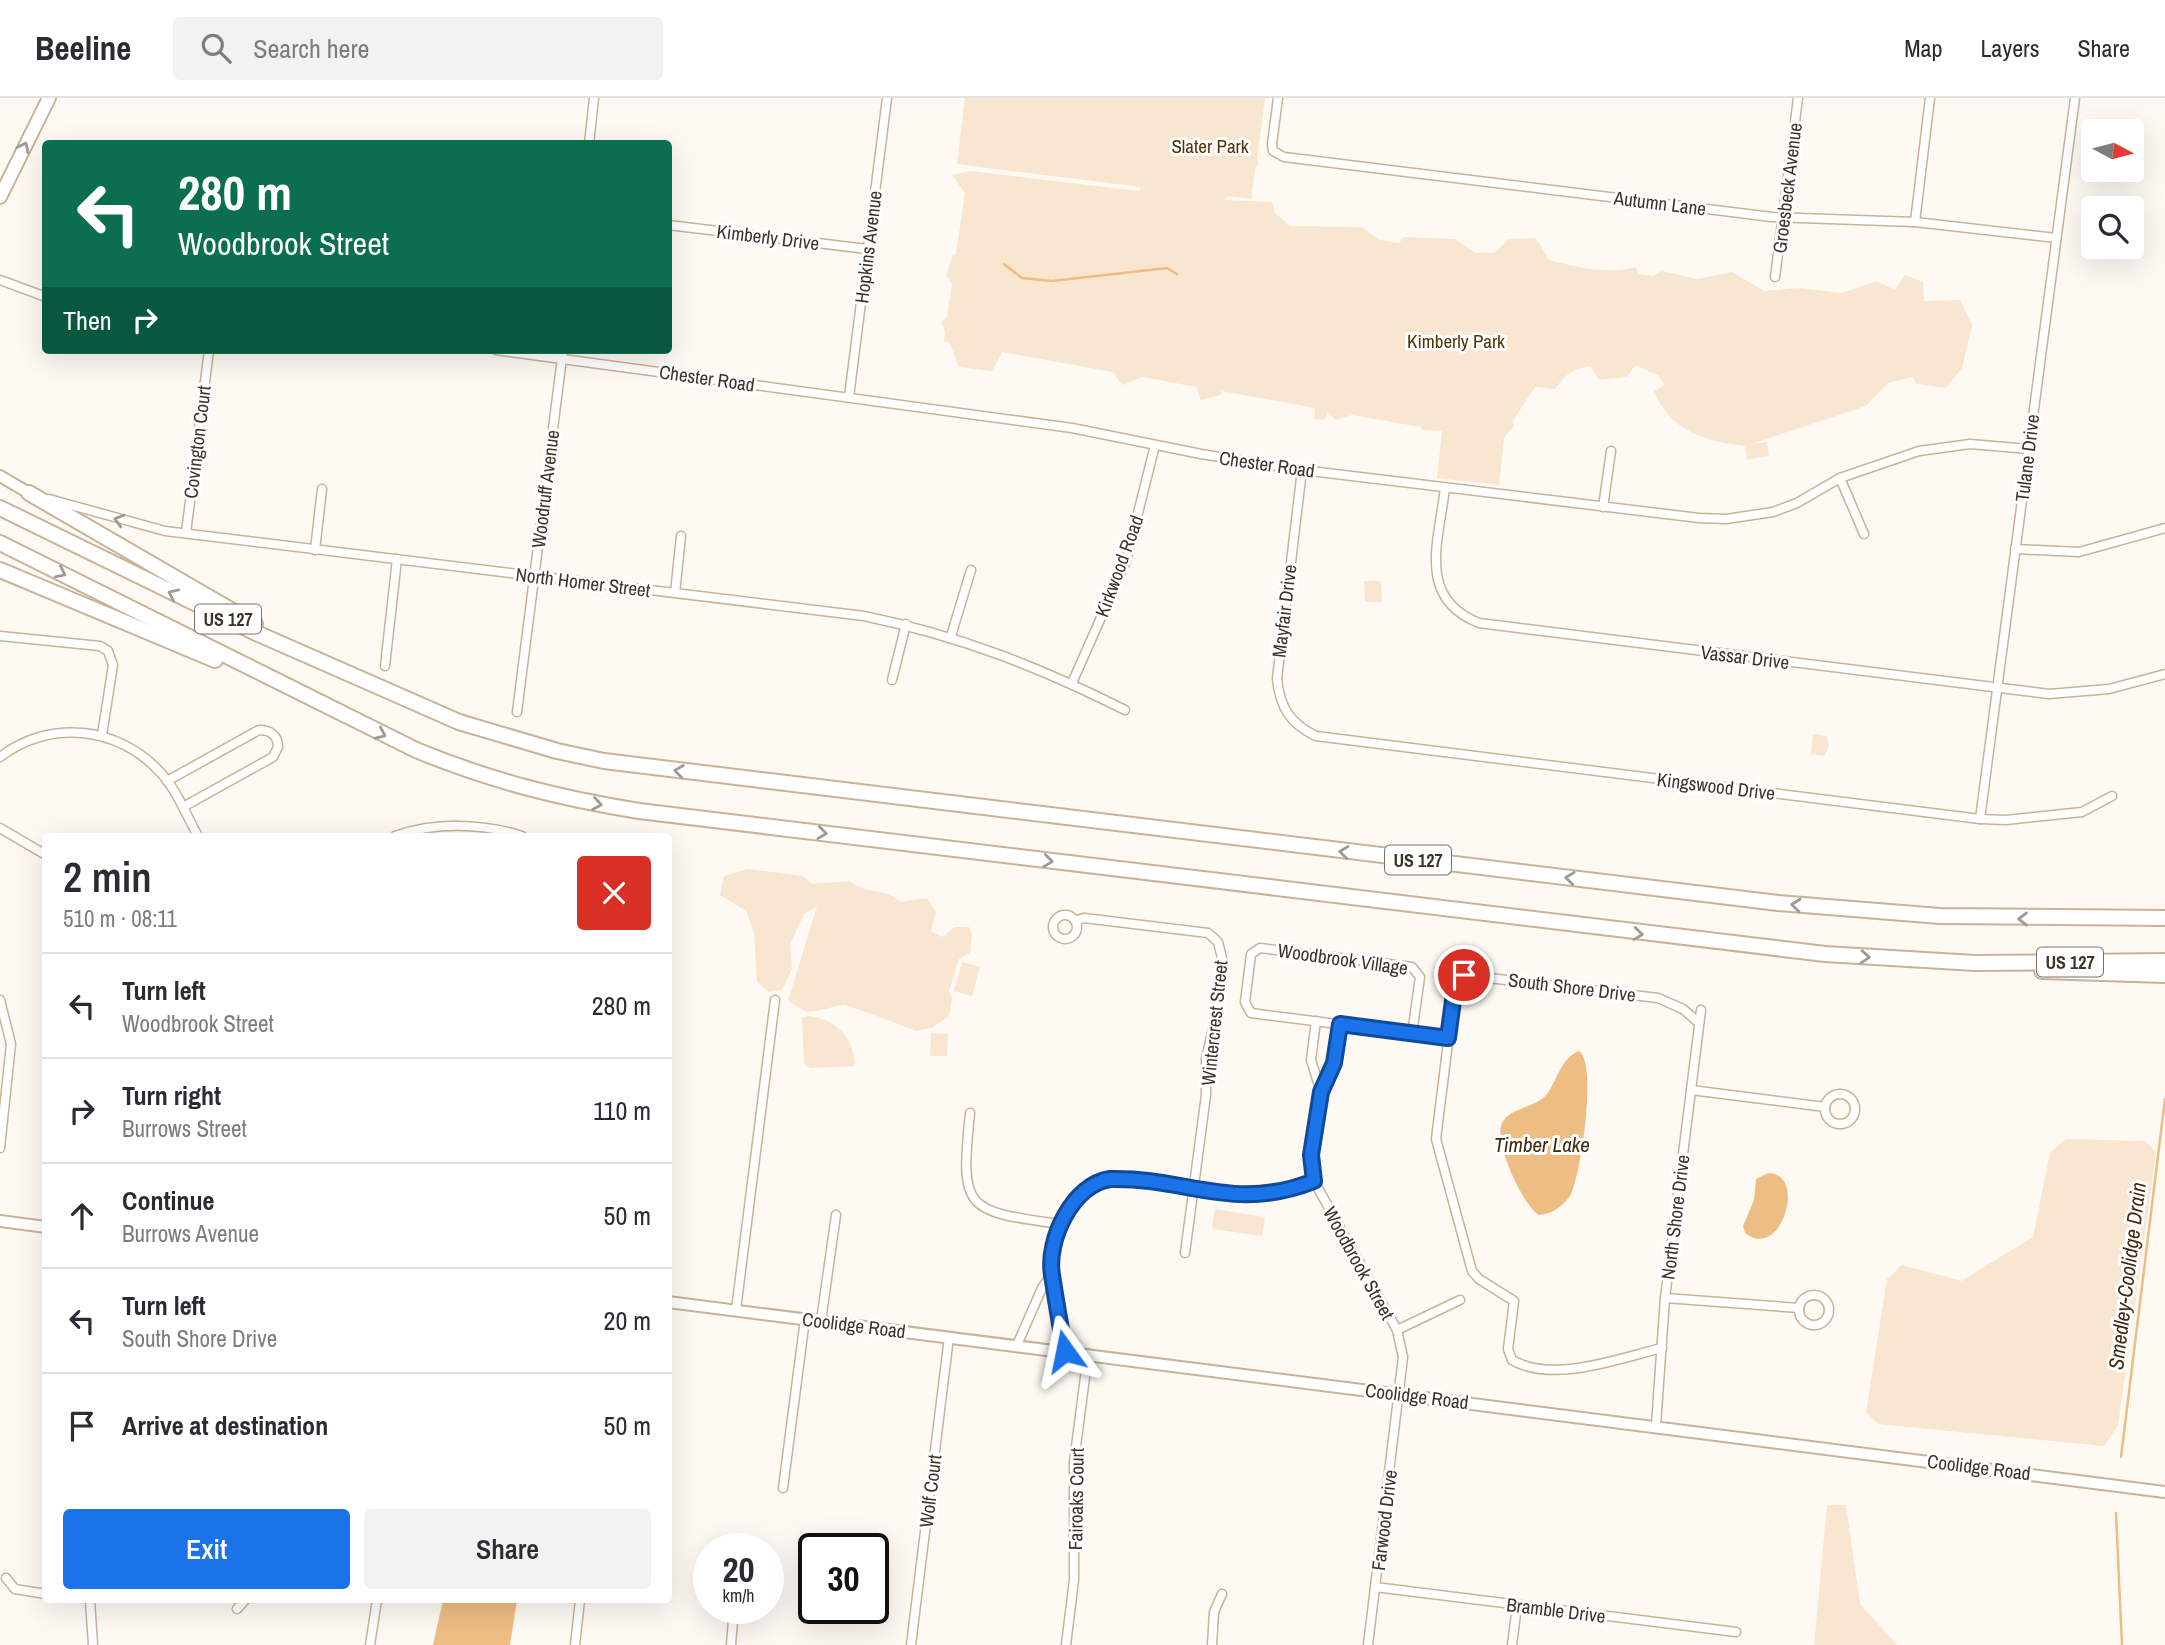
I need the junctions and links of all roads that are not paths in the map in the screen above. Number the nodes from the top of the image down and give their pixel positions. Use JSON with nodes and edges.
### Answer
{"nodes":[{"id":1,"x":49,"y":98,"type":"edge"},
{"id":2,"x":594,"y":98,"type":"edge"},
{"id":3,"x":887,"y":98,"type":"edge"},
{"id":4,"x":1278,"y":98,"type":"edge"},
{"id":5,"x":1798,"y":98,"type":"edge"},
{"id":6,"x":1930,"y":98,"type":"edge"},
{"id":7,"x":2075,"y":98,"type":"edge"},
{"id":8,"x":589,"y":140,"type":"edge"},
{"id":9,"x":0,"y":197,"type":"edge"},
{"id":10,"x":1783,"y":217,"type":"junction"},
{"id":11,"x":1915,"y":222,"type":"junction"},
{"id":12,"x":672,"y":225,"type":"edge"},
{"id":13,"x":2056,"y":238,"type":"junction"},
{"id":14,"x":867,"y":249,"type":"junction"},
{"id":15,"x":1775,"y":277,"type":"dead end"},
{"id":16,"x":0,"y":280,"type":"edge"},
{"id":17,"x":42,"y":296,"type":"edge"},
{"id":18,"x":208,"y":354,"type":"edge"},
{"id":19,"x":562,"y":354,"type":"edge"},
{"id":20,"x":849,"y":397,"type":"junction"},
{"id":21,"x":1156,"y":445,"type":"junction"},
{"id":22,"x":2029,"y":449,"type":"junction"},
{"id":23,"x":1611,"y":451,"type":"dead end"},
{"id":24,"x":1302,"y":470,"type":"junction"},
{"id":25,"x":0,"y":476,"type":"edge"},
{"id":26,"x":1840,"y":478,"type":"junction"},
{"id":27,"x":1445,"y":488,"type":"junction"},
{"id":28,"x":322,"y":489,"type":"dead end"},
{"id":29,"x":29,"y":493,"type":"junction"},
{"id":30,"x":1603,"y":507,"type":"junction"},
{"id":31,"x":0,"y":508,"type":"edge"},
{"id":32,"x":2165,"y":528,"type":"edge"},
{"id":33,"x":186,"y":533,"type":"junction"},
{"id":34,"x":1864,"y":534,"type":"dead end"},
{"id":35,"x":681,"y":536,"type":"dead end"},
{"id":36,"x":0,"y":543,"type":"edge"},
{"id":37,"x":2015,"y":549,"type":"junction"},
{"id":38,"x":314,"y":550,"type":"junction"},
{"id":39,"x":397,"y":559,"type":"junction"},
{"id":40,"x":0,"y":570,"type":"edge"},
{"id":41,"x":971,"y":570,"type":"dead end"},
{"id":42,"x":534,"y":576,"type":"junction"},
{"id":43,"x":675,"y":593,"type":"junction"},
{"id":44,"x":906,"y":624,"type":"junction"},
{"id":45,"x":0,"y":636,"type":"edge"},
{"id":46,"x":951,"y":636,"type":"junction"},
{"id":47,"x":385,"y":666,"type":"dead end"},
{"id":48,"x":2165,"y":674,"type":"edge"},
{"id":49,"x":892,"y":680,"type":"dead end"},
{"id":50,"x":1072,"y":683,"type":"junction"},
{"id":51,"x":1997,"y":689,"type":"junction"},
{"id":52,"x":320,"y":704,"type":"junction"},
{"id":53,"x":1125,"y":710,"type":"dead end"},
{"id":54,"x":517,"y":712,"type":"dead end"},
{"id":55,"x":459,"y":722,"type":"junction"},
{"id":56,"x":102,"y":735,"type":"junction"},
{"id":57,"x":1316,"y":736,"type":"joint"},
{"id":58,"x":0,"y":757,"type":"edge"},
{"id":59,"x":167,"y":781,"type":"junction"},
{"id":60,"x":2112,"y":796,"type":"dead end"},
{"id":61,"x":183,"y":807,"type":"junction"},
{"id":62,"x":1980,"y":819,"type":"junction"},
{"id":63,"x":0,"y":828,"type":"edge"},
{"id":64,"x":196,"y":833,"type":"edge"},
{"id":65,"x":408,"y":833,"type":"edge"},
{"id":66,"x":510,"y":833,"type":"edge"},
{"id":67,"x":42,"y":853,"type":"edge"},
{"id":68,"x":2165,"y":909,"type":"edge"},
{"id":69,"x":2165,"y":918,"type":"edge"},
{"id":70,"x":2091,"y":920,"type":"junction"},
{"id":71,"x":1075,"y":921,"type":"dead end"},
{"id":72,"x":2165,"y":961,"type":"edge"},
{"id":73,"x":1975,"y":963,"type":"junction"},
{"id":74,"x":2165,"y":975,"type":"edge"},
{"id":75,"x":0,"y":1000,"type":"edge"},
{"id":76,"x":775,"y":1000,"type":"dead end"},
{"id":77,"x":1701,"y":1010,"type":"dead end"},
{"id":78,"x":1316,"y":1021,"type":"junction"},
{"id":79,"x":1699,"y":1023,"type":"junction"},
{"id":80,"x":1340,"y":1024,"type":"junction"},
{"id":81,"x":1412,"y":1034,"type":"junction"},
{"id":82,"x":1448,"y":1038,"type":"junction"},
{"id":83,"x":1312,"y":1068,"type":"junction"},
{"id":84,"x":1332,"y":1071,"type":"junction"},
{"id":85,"x":1691,"y":1090,"type":"junction"},
{"id":86,"x":1321,"y":1092,"type":"junction"},
{"id":87,"x":1825,"y":1107,"type":"dead end"},
{"id":88,"x":970,"y":1113,"type":"dead end"},
{"id":89,"x":0,"y":1148,"type":"edge"},
{"id":90,"x":1314,"y":1181,"type":"junction"},
{"id":91,"x":1193,"y":1189,"type":"junction"},
{"id":92,"x":836,"y":1215,"type":"dead end"},
{"id":93,"x":0,"y":1222,"type":"edge"},
{"id":94,"x":1060,"y":1224,"type":"junction"},
{"id":95,"x":42,"y":1227,"type":"edge"},
{"id":96,"x":1185,"y":1253,"type":"dead end"},
{"id":97,"x":1051,"y":1275,"type":"junction"},
{"id":98,"x":1665,"y":1298,"type":"junction"},
{"id":99,"x":1460,"y":1300,"type":"dead end"},
{"id":100,"x":672,"y":1302,"type":"edge"},
{"id":101,"x":1799,"y":1308,"type":"dead end"},
{"id":102,"x":736,"y":1310,"type":"junction"},
{"id":103,"x":805,"y":1319,"type":"junction"},
{"id":104,"x":821,"y":1321,"type":"junction"},
{"id":105,"x":1397,"y":1330,"type":"junction"},
{"id":106,"x":949,"y":1337,"type":"junction"},
{"id":107,"x":1017,"y":1345,"type":"junction"},
{"id":108,"x":1662,"y":1348,"type":"junction"},
{"id":109,"x":1065,"y":1351,"type":"junction"},
{"id":110,"x":1088,"y":1354,"type":"junction"},
{"id":111,"x":1400,"y":1395,"type":"junction"},
{"id":112,"x":1656,"y":1425,"type":"junction"},
{"id":113,"x":783,"y":1488,"type":"dead end"},
{"id":114,"x":2165,"y":1492,"type":"edge"},
{"id":115,"x":6,"y":1578,"type":"dead end"},
{"id":116,"x":1376,"y":1587,"type":"junction"},
{"id":117,"x":42,"y":1593,"type":"edge"},
{"id":118,"x":1222,"y":1594,"type":"dead end"},
{"id":119,"x":89,"y":1603,"type":"edge"},
{"id":120,"x":242,"y":1603,"type":"edge"},
{"id":121,"x":377,"y":1603,"type":"edge"},
{"id":122,"x":580,"y":1603,"type":"edge"},
{"id":123,"x":1517,"y":1606,"type":"junction"},
{"id":124,"x":237,"y":1609,"type":"dead end"},
{"id":125,"x":733,"y":1624,"type":"edge"},
{"id":126,"x":1736,"y":1632,"type":"dead end"},
{"id":127,"x":93,"y":1645,"type":"edge"},
{"id":128,"x":370,"y":1645,"type":"edge"},
{"id":129,"x":575,"y":1645,"type":"edge"},
{"id":130,"x":731,"y":1645,"type":"edge"},
{"id":131,"x":911,"y":1645,"type":"edge"},
{"id":132,"x":1066,"y":1645,"type":"edge"},
{"id":133,"x":1212,"y":1645,"type":"edge"},
{"id":134,"x":1368,"y":1645,"type":"edge"},
{"id":135,"x":1512,"y":1645,"type":"edge"}],
"edges":[{"from":9,"to":1,"type":"main road","one_way":true},
{"from":2,"to":8,"type":"street"},
{"from":3,"to":14,"type":"street","name":"Hopkins Avenue"},
{"from":4,"to":10,"type":"street","name":"Autumn Lane"},
{"from":5,"to":10,"type":"street","name":"Groesbeck Avenue"},
{"from":6,"to":11,"type":"street"},
{"from":7,"to":13,"type":"street","name":"Tulane Drive"},
{"from":10,"to":11,"type":"street","name":"Autumn Lane"},
{"from":10,"to":15,"type":"street","name":"Groesbeck Avenue"},
{"from":11,"to":13,"type":"street","name":"Autumn Lane"},
{"from":12,"to":14,"type":"street","name":"Kimberly Drive"},
{"from":13,"to":22,"type":"street","name":"Tulane Drive"},
{"from":14,"to":20,"type":"street","name":"Hopkins Avenue"},
{"from":16,"to":17,"type":"street"},
{"from":18,"to":33,"type":"street","name":"Covington Court"},
{"from":19,"to":20,"type":"street","name":"Chester Road"},
{"from":19,"to":42,"type":"street","name":"Woodruff Avenue"},
{"from":20,"to":21,"type":"street","name":"Chester Road"},
{"from":21,"to":24,"type":"street","name":"Chester Road"},
{"from":21,"to":50,"type":"street","name":"Kirkwood Road"},
{"from":22,"to":26,"type":"street","name":"Chester Road"},
{"from":22,"to":37,"type":"street","name":"Tulane Drive"},
{"from":23,"to":30,"type":"street"},
{"from":24,"to":27,"type":"street","name":"Chester Road"},
{"from":24,"to":57,"type":"street","name":"Mayfair Drive"},
{"from":25,"to":29,"type":"street"},
{"from":26,"to":30,"type":"street","name":"Chester Road"},
{"from":26,"to":34,"type":"street"},
{"from":27,"to":30,"type":"street","name":"Chester Road"},
{"from":27,"to":51,"type":"street","name":"Vassar Drive"},
{"from":28,"to":38,"type":"street"},
{"from":33,"to":29,"type":"street","name":"North Homer Street","one_way":true},
{"from":29,"to":55,"type":"highway"},
{"from":55,"to":31,"type":"highway","number":"US 127","one_way":true},
{"from":32,"to":37,"type":"street"},
{"from":33,"to":38,"type":"street","name":"North Homer Street"},
{"from":35,"to":43,"type":"street"},
{"from":36,"to":52,"type":"highway","number":"US 127","one_way":true},
{"from":37,"to":51,"type":"street","name":"Tulane Drive"},
{"from":38,"to":39,"type":"street","name":"North Homer Street"},
{"from":39,"to":42,"type":"street","name":"North Homer Street"},
{"from":39,"to":47,"type":"street"},
{"from":40,"to":52,"type":"highway"},
{"from":41,"to":46,"type":"street"},
{"from":42,"to":43,"type":"street","name":"North Homer Street"},
{"from":42,"to":54,"type":"street","name":"Woodruff Avenue"},
{"from":43,"to":44,"type":"street","name":"North Homer Street"},
{"from":44,"to":46,"type":"street","name":"North Homer Street"},
{"from":44,"to":49,"type":"street"},
{"from":45,"to":56,"type":"street"},
{"from":46,"to":50,"type":"street","name":"North Homer Street"},
{"from":48,"to":51,"type":"street","name":"Vassar Drive"},
{"from":50,"to":53,"type":"street","name":"North Homer Street"},
{"from":51,"to":62,"type":"street","name":"Tulane Drive"},
{"from":52,"to":73,"type":"highway","number":"US 127","one_way":true},
{"from":70,"to":55,"type":"highway","number":"US 127","one_way":true},
{"from":56,"to":58,"type":"street"},
{"from":56,"to":59,"type":"street"},
{"from":57,"to":62,"type":"street","name":"Kingswood Drive"},
{"from":59,"to":61,"type":"street"},
{"from":59,"to":61,"type":"street"},
{"from":60,"to":62,"type":"street","name":"Kingswood Drive"},
{"from":61,"to":64,"type":"street"},
{"from":63,"to":67,"type":"street"},
{"from":65,"to":66,"type":"street"},
{"from":68,"to":70,"type":"highway"},
{"from":69,"to":70,"type":"highway","number":"US 127"},
{"from":71,"to":91,"type":"street","name":"Wintercrest Street"},
{"from":72,"to":73,"type":"highway","number":"US 127"},
{"from":73,"to":74,"type":"highway"},
{"from":75,"to":89,"type":"street"},
{"from":76,"to":102,"type":"street"},
{"from":77,"to":79,"type":"street","name":"North Shore Drive"},
{"from":78,"to":80,"type":"street"},
{"from":78,"to":81,"type":"street","name":"Woodbrook Village"},
{"from":78,"to":83,"type":"street","name":"Woodbrook Street"},
{"from":79,"to":82,"type":"street","name":"South Shore Drive"},
{"from":79,"to":85,"type":"street","name":"North Shore Drive"},
{"from":80,"to":81,"type":"street"},
{"from":80,"to":84,"type":"street","name":"Woodbrook Street"},
{"from":81,"to":82,"type":"street"},
{"from":82,"to":108,"type":"street","name":"South Shore Drive"},
{"from":83,"to":84,"type":"street"},
{"from":83,"to":86,"type":"street","name":"Woodbrook Street"},
{"from":84,"to":86,"type":"street","name":"Woodbrook Street"},
{"from":85,"to":87,"type":"street"},
{"from":85,"to":98,"type":"street","name":"North Shore Drive"},
{"from":86,"to":90,"type":"street","name":"Woodbrook Street"},
{"from":88,"to":94,"type":"street"},
{"from":90,"to":91,"type":"street"},
{"from":90,"to":105,"type":"street","name":"Woodbrook Street"},
{"from":91,"to":94,"type":"street"},
{"from":91,"to":96,"type":"street","name":"Wintercrest Street"},
{"from":92,"to":104,"type":"street"},
{"from":93,"to":95,"type":"street"},
{"from":94,"to":97,"type":"street"},
{"from":97,"to":107,"type":"street"},
{"from":97,"to":109,"type":"street"},
{"from":98,"to":101,"type":"street"},
{"from":98,"to":108,"type":"street","name":"North Shore Drive"},
{"from":99,"to":105,"type":"street"},
{"from":100,"to":102,"type":"street","name":"Coolidge Road"},
{"from":102,"to":103,"type":"street","name":"Coolidge Road"},
{"from":103,"to":104,"type":"street","name":"Coolidge Road"},
{"from":103,"to":113,"type":"street"},
{"from":104,"to":106,"type":"street","name":"Coolidge Road"},
{"from":105,"to":111,"type":"street","name":"Woodbrook Street"},
{"from":106,"to":107,"type":"street","name":"Coolidge Road"},
{"from":106,"to":131,"type":"street","name":"Wolf Court"},
{"from":107,"to":109,"type":"street","name":"Coolidge Road"},
{"from":108,"to":112,"type":"street","name":"North Shore Drive"},
{"from":109,"to":110,"type":"street","name":"Coolidge Road"},
{"from":110,"to":111,"type":"street","name":"Coolidge Road"},
{"from":110,"to":132,"type":"street","name":"Fairoaks Court"},
{"from":111,"to":112,"type":"street","name":"Coolidge Road"},
{"from":111,"to":116,"type":"street","name":"Farwood Drive"},
{"from":112,"to":114,"type":"street","name":"Coolidge Road"},
{"from":115,"to":117,"type":"street"},
{"from":116,"to":123,"type":"street","name":"Bramble Drive"},
{"from":116,"to":134,"type":"street","name":"Farwood Drive"},
{"from":118,"to":133,"type":"street"},
{"from":119,"to":127,"type":"street"},
{"from":120,"to":124,"type":"street"},
{"from":121,"to":128,"type":"street"},
{"from":122,"to":129,"type":"street"},
{"from":123,"to":126,"type":"street","name":"Bramble Drive"},
{"from":123,"to":135,"type":"street"},
{"from":125,"to":130,"type":"street"}]}
